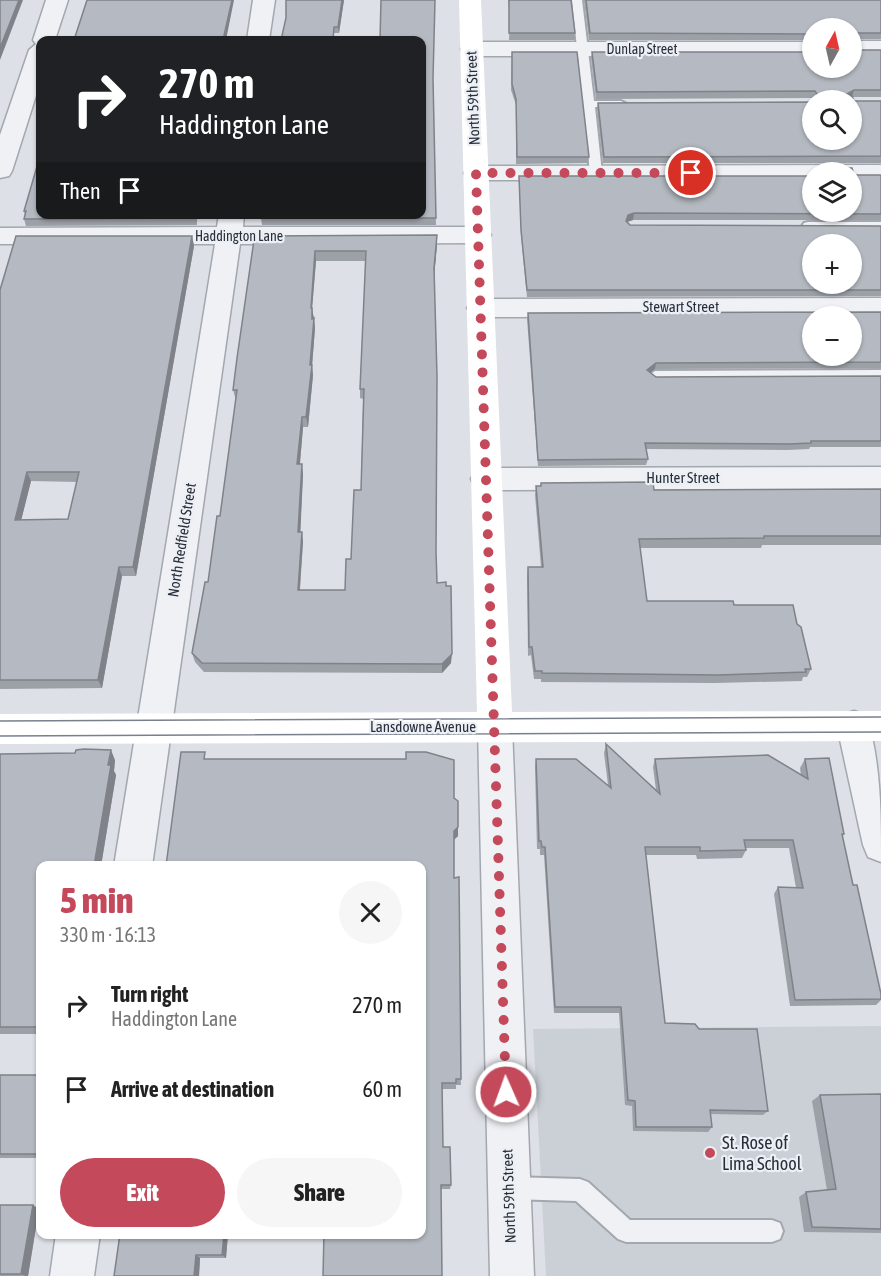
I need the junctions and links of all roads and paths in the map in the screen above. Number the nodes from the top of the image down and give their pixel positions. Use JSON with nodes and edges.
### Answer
{"nodes":[{"id":1,"x":57,"y":0,"type":"edge"},
{"id":2,"x":264,"y":0,"type":"edge"},
{"id":3,"x":470,"y":0,"type":"edge"},
{"id":4,"x":577,"y":0,"type":"edge"},
{"id":5,"x":45,"y":36,"type":"edge"},
{"id":6,"x":259,"y":36,"type":"edge"},
{"id":7,"x":862,"y":48,"type":"edge"},
{"id":8,"x":881,"y":48,"type":"edge"},
{"id":9,"x":472,"y":49,"type":"junction"},
{"id":10,"x":583,"y":49,"type":"junction"},
{"id":11,"x":802,"y":49,"type":"edge"},
{"id":12,"x":36,"y":62,"type":"edge"},
{"id":13,"x":589,"y":104,"type":"junction"},
{"id":14,"x":636,"y":104,"type":"edge"},
{"id":15,"x":0,"y":171,"type":"edge"},
{"id":16,"x":881,"y":172,"type":"edge"},
{"id":17,"x":476,"y":173,"type":"junction"},
{"id":18,"x":596,"y":173,"type":"junction"},
{"id":19,"x":230,"y":225,"type":"edge"},
{"id":20,"x":798,"y":226,"type":"edge"},
{"id":21,"x":881,"y":226,"type":"edge"},
{"id":22,"x":478,"y":235,"type":"junction"},
{"id":23,"x":0,"y":236,"type":"edge"},
{"id":24,"x":881,"y":307,"type":"edge"},
{"id":25,"x":480,"y":308,"type":"junction"},
{"id":26,"x":881,"y":375,"type":"edge"},
{"id":27,"x":655,"y":376,"type":"edge"},
{"id":28,"x":881,"y":478,"type":"edge"},
{"id":29,"x":486,"y":479,"type":"junction"},
{"id":30,"x":867,"y":726,"type":"edge"},
{"id":31,"x":495,"y":727,"type":"junction"},
{"id":32,"x":0,"y":729,"type":"edge"},
{"id":33,"x":154,"y":729,"type":"junction"},
{"id":34,"x":881,"y":845,"type":"edge"},
{"id":35,"x":135,"y":861,"type":"edge"},
{"id":36,"x":509,"y":1188,"type":"junction"},
{"id":37,"x":772,"y":1231,"type":"dead end"},
{"id":38,"x":77,"y":1239,"type":"edge"},
{"id":39,"x":72,"y":1276,"type":"edge"},
{"id":40,"x":512,"y":1276,"type":"edge"}],
"edges":[{"from":1,"to":5,"type":"street"},
{"from":2,"to":6,"type":"street"},
{"from":3,"to":9,"type":"street","name":"North 59th Street"},
{"from":4,"to":10,"type":"lane"},
{"from":7,"to":8,"type":"street"},
{"from":9,"to":10,"type":"street","name":"Dunlap Street"},
{"from":9,"to":17,"type":"street","name":"North 59th Street"},
{"from":10,"to":11,"type":"street","name":"Dunlap Street"},
{"from":10,"to":13,"type":"lane"},
{"from":12,"to":15,"type":"street"},
{"from":13,"to":14,"type":"lane"},
{"from":13,"to":18,"type":"lane"},
{"from":16,"to":18,"type":"street"},
{"from":17,"to":18,"type":"street"},
{"from":17,"to":22,"type":"street","name":"North 59th Street"},
{"from":19,"to":22,"type":"street","name":"Haddington Lane"},
{"from":19,"to":23,"type":"street","name":"Haddington Lane"},
{"from":19,"to":33,"type":"street","name":"North Redfield Street"},
{"from":20,"to":21,"type":"lane"},
{"from":22,"to":25,"type":"street","name":"North 59th Street"},
{"from":24,"to":25,"type":"street","name":"Stewart Street"},
{"from":25,"to":29,"type":"street","name":"North 59th Street"},
{"from":26,"to":27,"type":"lane"},
{"from":28,"to":29,"type":"street","name":"Hunter Street"},
{"from":29,"to":31,"type":"street","name":"North 59th Street"},
{"from":30,"to":31,"type":"street","name":"Lansdowne Avenue"},
{"from":30,"to":34,"type":"street"},
{"from":31,"to":33,"type":"street","name":"Lansdowne Avenue"},
{"from":31,"to":36,"type":"street","name":"North 59th Street"},
{"from":32,"to":33,"type":"street","name":"Lansdowne Avenue"},
{"from":33,"to":35,"type":"street","name":"North Redfield Street"},
{"from":36,"to":37,"type":"lane"},
{"from":36,"to":40,"type":"street","name":"North 59th Street"},
{"from":38,"to":39,"type":"street"}]}
